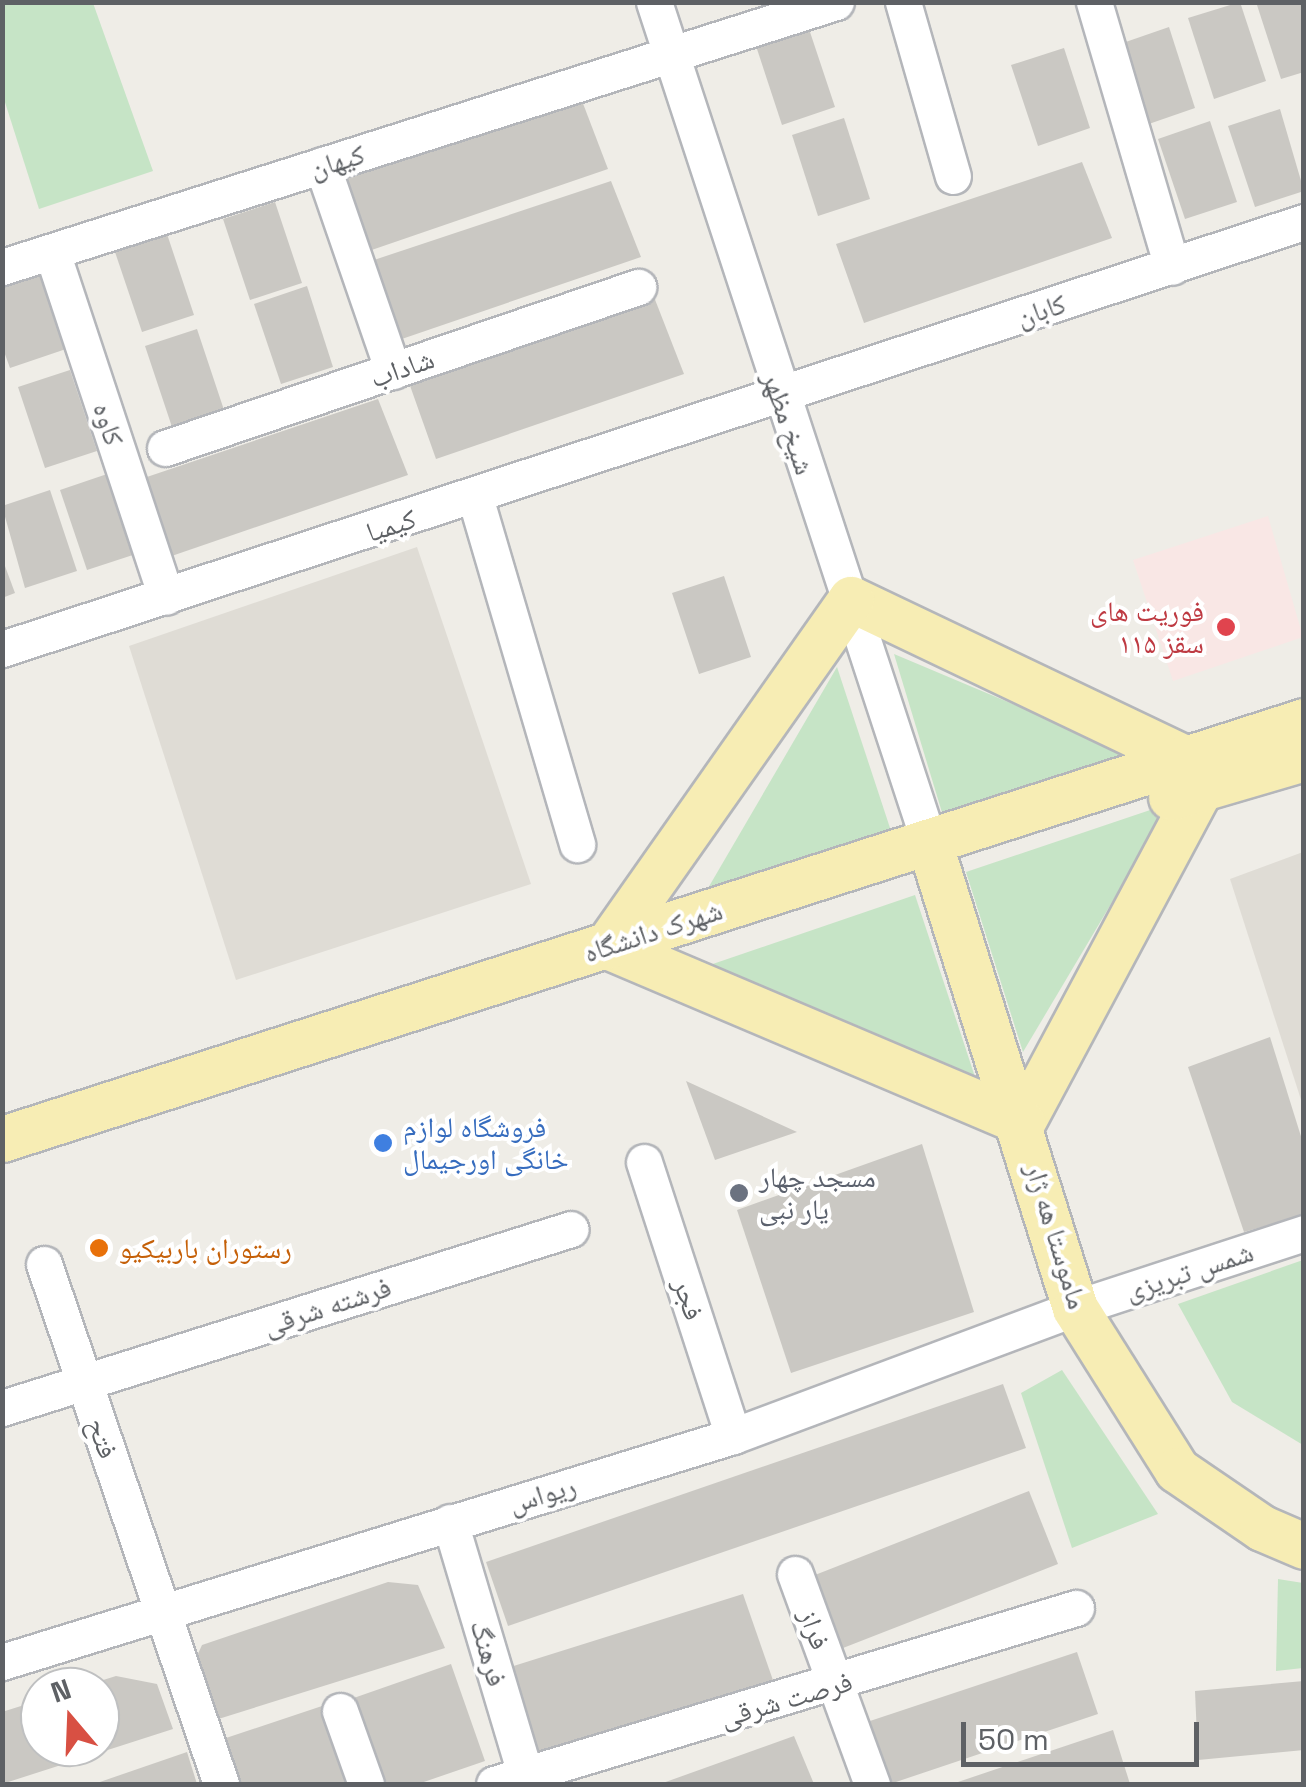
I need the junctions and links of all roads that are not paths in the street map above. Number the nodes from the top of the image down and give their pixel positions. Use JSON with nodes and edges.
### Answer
{"nodes":[{"id":1,"x":654,"y":2,"type":"edge"},
{"id":2,"x":836,"y":2,"type":"edge"},
{"id":3,"x":903,"y":2,"type":"edge"},
{"id":4,"x":1094,"y":2,"type":"edge"},
{"id":5,"x":672,"y":58,"type":"junction"},
{"id":6,"x":322,"y":165,"type":"junction"},
{"id":7,"x":953,"y":176,"type":"dead end"},
{"id":8,"x":1304,"y":222,"type":"edge"},
{"id":9,"x":52,"y":252,"type":"junction"},
{"id":10,"x":2,"y":267,"type":"edge"},
{"id":11,"x":1172,"y":267,"type":"junction"},
{"id":12,"x":638,"y":287,"type":"dead end"},
{"id":13,"x":393,"y":371,"type":"junction"},
{"id":14,"x":778,"y":396,"type":"junction"},
{"id":15,"x":165,"y":448,"type":"dead end"},
{"id":16,"x":475,"y":498,"type":"junction"},
{"id":17,"x":166,"y":597,"type":"junction"},
{"id":18,"x":851,"y":600,"type":"junction"},
{"id":19,"x":2,"y":649,"type":"edge"},
{"id":20,"x":1304,"y":721,"type":"edge"},
{"id":21,"x":1304,"y":758,"type":"edge"},
{"id":22,"x":1192,"y":774,"type":"junction"},
{"id":23,"x":578,"y":844,"type":"dead end"},
{"id":24,"x":934,"y":857,"type":"junction"},
{"id":25,"x":607,"y":946,"type":"junction"},
{"id":26,"x":649,"y":964,"type":"junction"},
{"id":27,"x":1022,"y":1122,"type":"junction"},
{"id":28,"x":2,"y":1139,"type":"edge"},
{"id":29,"x":644,"y":1162,"type":"dead end"},
{"id":30,"x":2,"y":1171,"type":"edge"},
{"id":31,"x":570,"y":1229,"type":"dead end"},
{"id":32,"x":1304,"y":1233,"type":"edge"},
{"id":33,"x":44,"y":1264,"type":"dead end"},
{"id":34,"x":1076,"y":1308,"type":"junction"},
{"id":35,"x":84,"y":1382,"type":"junction"},
{"id":36,"x":2,"y":1408,"type":"edge"},
{"id":37,"x":733,"y":1436,"type":"junction"},
{"id":38,"x":450,"y":1522,"type":"junction"},
{"id":39,"x":1304,"y":1546,"type":"edge"},
{"id":40,"x":795,"y":1574,"type":"dead end"},
{"id":41,"x":1076,"y":1608,"type":"dead end"},
{"id":42,"x":162,"y":1612,"type":"junction"},
{"id":43,"x":2,"y":1662,"type":"edge"},
{"id":44,"x":836,"y":1685,"type":"junction"},
{"id":45,"x":340,"y":1711,"type":"dead end"},
{"id":46,"x":516,"y":1781,"type":"edge"},
{"id":47,"x":221,"y":1784,"type":"edge"},
{"id":48,"x":366,"y":1784,"type":"edge"},
{"id":49,"x":872,"y":1784,"type":"edge"}],
"edges":[{"from":1,"to":5,"type":"street","name":"شیخ مظهر"},
{"from":2,"to":5,"type":"street","name":"کیهان"},
{"from":3,"to":7,"type":"street"},
{"from":4,"to":11,"type":"street"},
{"from":5,"to":6,"type":"street","name":"کیهان"},
{"from":5,"to":14,"type":"street","name":"شیخ مظهر"},
{"from":6,"to":9,"type":"street","name":"کیهان"},
{"from":6,"to":13,"type":"street"},
{"from":8,"to":11,"type":"street","name":"کابان"},
{"from":9,"to":10,"type":"street","name":"کیهان"},
{"from":9,"to":17,"type":"street","name":"کاوه"},
{"from":11,"to":14,"type":"street","name":"کابان"},
{"from":12,"to":13,"type":"street","name":"شاداب"},
{"from":13,"to":15,"type":"street","name":"شاداب"},
{"from":14,"to":16,"type":"street","name":"کیمیا"},
{"from":14,"to":18,"type":"street","name":"شیخ مظهر"},
{"from":16,"to":17,"type":"street","name":"کیمیا"},
{"from":16,"to":23,"type":"street"},
{"from":17,"to":19,"type":"street","name":"کیمیا"},
{"from":18,"to":22,"type":"main road"},
{"from":18,"to":24,"type":"street","name":"شیخ مظهر"},
{"from":18,"to":25,"type":"main road"},
{"from":20,"to":22,"type":"main road"},
{"from":21,"to":22,"type":"main road"},
{"from":22,"to":24,"type":"main road"},
{"from":22,"to":27,"type":"main road"},
{"from":24,"to":25,"type":"main road","name":"شهرک دانشگاه"},
{"from":24,"to":26,"type":"main road"},
{"from":24,"to":27,"type":"main road","name":"ماموستا هه ژار"},
{"from":25,"to":26,"type":"main road"},
{"from":25,"to":28,"type":"main road","name":"شهرک دانشگاه"},
{"from":26,"to":27,"type":"main road"},
{"from":26,"to":30,"type":"main road"},
{"from":27,"to":34,"type":"main road","name":"ماموستا هه ژار"},
{"from":29,"to":37,"type":"street","name":"فجر"},
{"from":31,"to":35,"type":"street","name":"فرشته شرقی"},
{"from":32,"to":34,"type":"street","name":"شمس تبریزی"},
{"from":33,"to":35,"type":"street","name":"فتح"},
{"from":34,"to":37,"type":"street","name":"ریواس"},
{"from":34,"to":39,"type":"main road","name":"ماموستا هه ژار"},
{"from":35,"to":36,"type":"street","name":"فرشته شرقی"},
{"from":35,"to":42,"type":"street","name":"فتح"},
{"from":37,"to":38,"type":"street","name":"ریواس"},
{"from":38,"to":42,"type":"street","name":"ریواس"},
{"from":38,"to":46,"type":"street","name":"فرهنگ"},
{"from":40,"to":44,"type":"street","name":"فراز"},
{"from":41,"to":44,"type":"street","name":"فرصت شرقی"},
{"from":42,"to":43,"type":"street","name":"ریواس"},
{"from":42,"to":47,"type":"street","name":"فتح"},
{"from":44,"to":46,"type":"street","name":"فرصت شرقی"},
{"from":44,"to":49,"type":"street","name":"فراز"},
{"from":45,"to":48,"type":"street"}]}
